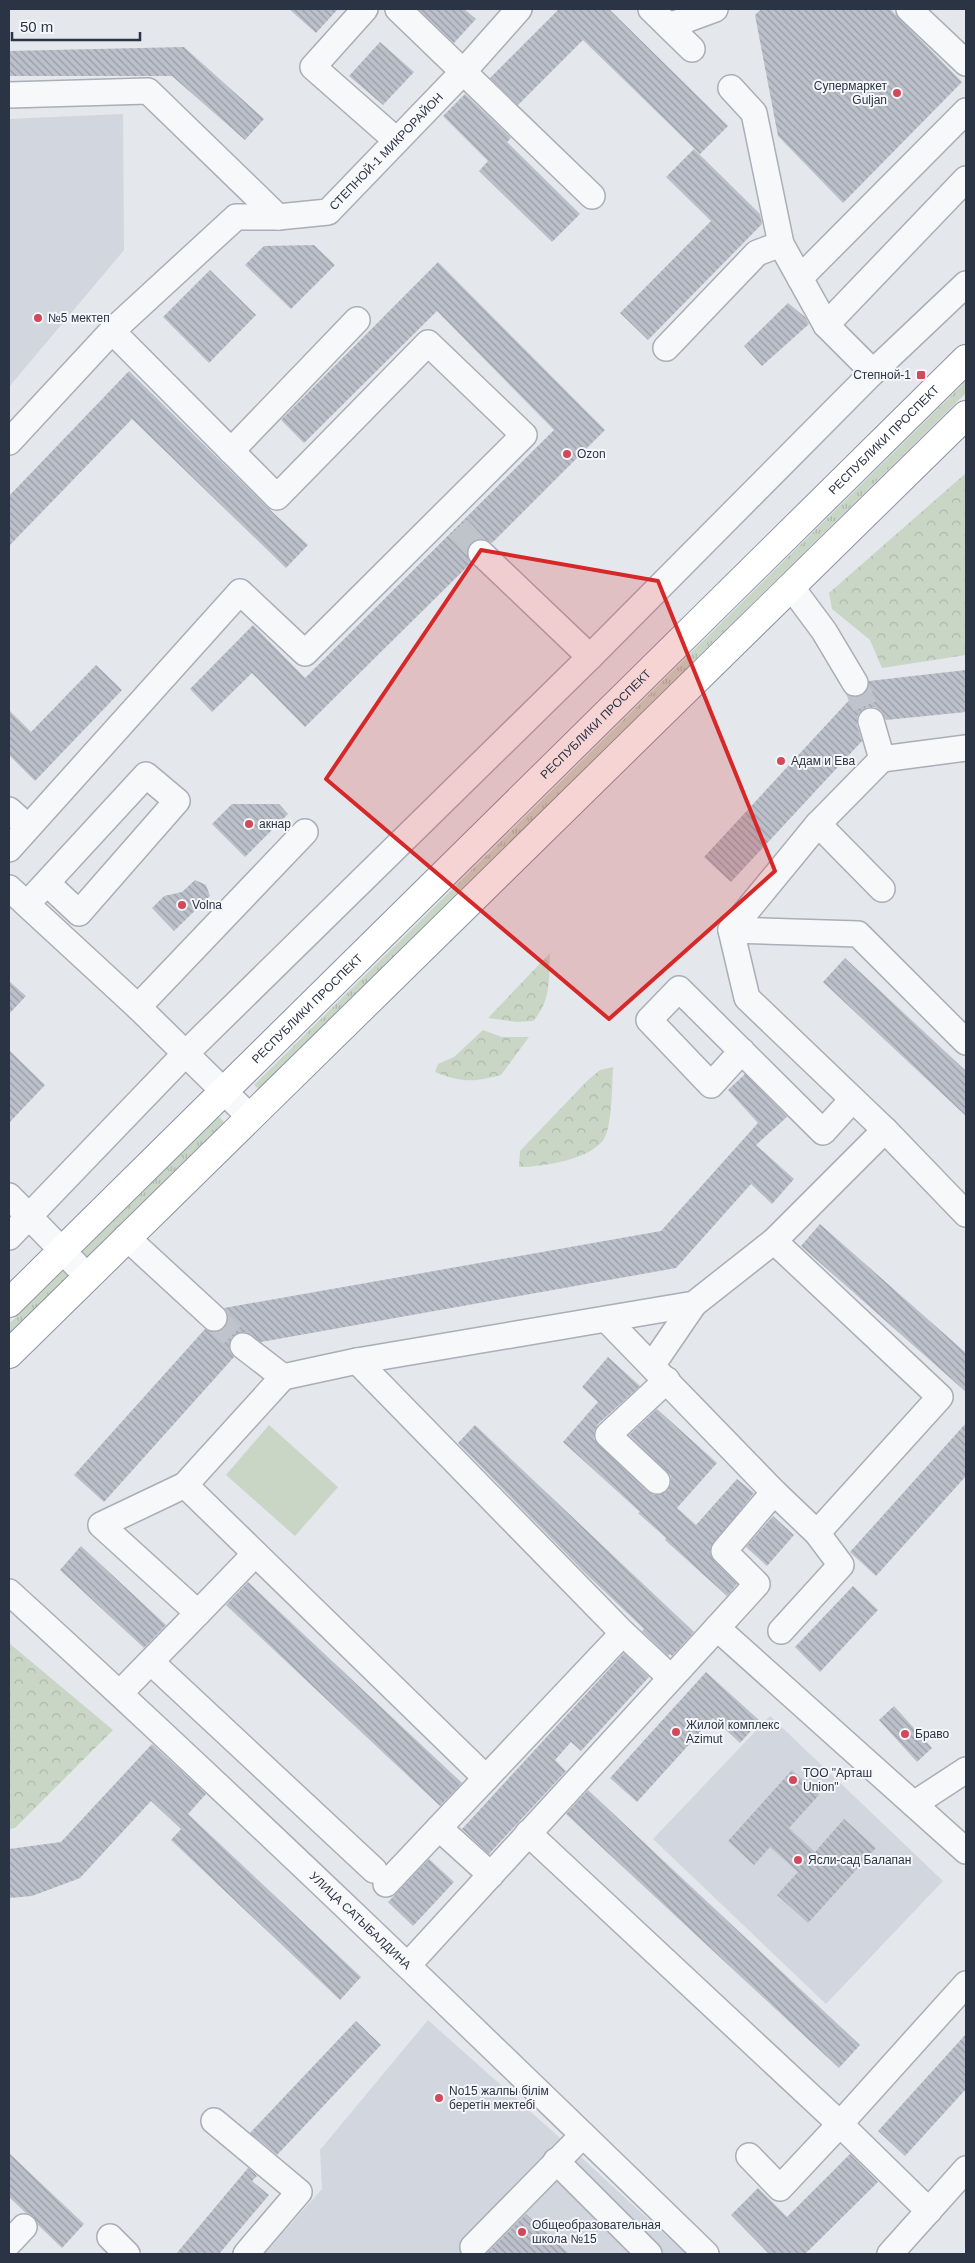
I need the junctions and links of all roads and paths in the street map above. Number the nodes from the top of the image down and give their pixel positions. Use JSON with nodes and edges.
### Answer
{"nodes":[{"id":1,"x":365,"y":9,"type":"edge"},
{"id":2,"x":398,"y":9,"type":"edge"},
{"id":3,"x":519,"y":9,"type":"edge"},
{"id":4,"x":651,"y":9,"type":"edge"},
{"id":5,"x":714,"y":9,"type":"edge"},
{"id":6,"x":909,"y":9,"type":"edge"},
{"id":7,"x":669,"y":26,"type":"junction"},
{"id":8,"x":692,"y":49,"type":"dead end"},
{"id":9,"x":966,"y":63,"type":"edge"},
{"id":10,"x":463,"y":72,"type":"junction"},
{"id":11,"x":731,"y":88,"type":"dead end"},
{"id":12,"x":9,"y":95,"type":"edge"},
{"id":13,"x":966,"y":111,"type":"edge"},
{"id":14,"x":396,"y":140,"type":"junction"},
{"id":15,"x":966,"y":180,"type":"edge"},
{"id":16,"x":592,"y":196,"type":"dead end"},
{"id":17,"x":278,"y":217,"type":"junction"},
{"id":18,"x":781,"y":244,"type":"junction"},
{"id":19,"x":800,"y":278,"type":"junction"},
{"id":20,"x":966,"y":284,"type":"edge"},
{"id":21,"x":357,"y":320,"type":"dead end"},
{"id":22,"x":826,"y":325,"type":"junction"},
{"id":23,"x":112,"y":331,"type":"junction"},
{"id":24,"x":666,"y":348,"type":"dead end"},
{"id":25,"x":966,"y":359,"type":"edge"},
{"id":26,"x":873,"y":372,"type":"junction"},
{"id":27,"x":966,"y":415,"type":"edge"},
{"id":28,"x":9,"y":442,"type":"edge"},
{"id":29,"x":231,"y":451,"type":"junction"},
{"id":30,"x":482,"y":553,"type":"tunnel mouth"},
{"id":31,"x":792,"y":588,"type":"junction"},
{"id":32,"x":590,"y":657,"type":"junction"},
{"id":33,"x":855,"y":683,"type":"tunnel mouth"},
{"id":34,"x":871,"y":721,"type":"tunnel mouth"},
{"id":35,"x":966,"y":748,"type":"edge"},
{"id":36,"x":882,"y":759,"type":"junction"},
{"id":37,"x":9,"y":810,"type":"edge"},
{"id":38,"x":818,"y":824,"type":"junction"},
{"id":39,"x":28,"y":827,"type":"junction"},
{"id":40,"x":304,"y":832,"type":"dead end"},
{"id":41,"x":9,"y":848,"type":"edge"},
{"id":42,"x":47,"y":883,"type":"junction"},
{"id":43,"x":9,"y":888,"type":"edge"},
{"id":44,"x":882,"y":889,"type":"dead end"},
{"id":45,"x":27,"y":904,"type":"junction"},
{"id":46,"x":731,"y":930,"type":"junction"},
{"id":47,"x":138,"y":1007,"type":"junction"},
{"id":48,"x":966,"y":1042,"type":"edge"},
{"id":49,"x":742,"y":1052,"type":"dead end"},
{"id":50,"x":185,"y":1054,"type":"junction"},
{"id":51,"x":224,"y":1090,"type":"junction"},
{"id":52,"x":852,"y":1100,"type":"junction"},
{"id":53,"x":250,"y":1117,"type":"junction"},
{"id":54,"x":885,"y":1130,"type":"junction"},
{"id":55,"x":9,"y":1196,"type":"edge"},
{"id":56,"x":966,"y":1214,"type":"edge"},
{"id":57,"x":30,"y":1217,"type":"junction"},
{"id":58,"x":126,"y":1237,"type":"junction"},
{"id":59,"x":9,"y":1238,"type":"edge"},
{"id":60,"x":774,"y":1241,"type":"junction"},
{"id":61,"x":62,"y":1250,"type":"junction"},
{"id":62,"x":87,"y":1276,"type":"junction"},
{"id":63,"x":9,"y":1303,"type":"edge"},
{"id":64,"x":694,"y":1304,"type":"junction"},
{"id":65,"x":214,"y":1318,"type":"tunnel mouth"},
{"id":66,"x":607,"y":1320,"type":"junction"},
{"id":67,"x":243,"y":1346,"type":"tunnel mouth"},
{"id":68,"x":9,"y":1354,"type":"edge"},
{"id":69,"x":357,"y":1362,"type":"junction"},
{"id":70,"x":660,"y":1372,"type":"junction"},
{"id":71,"x":283,"y":1377,"type":"junction"},
{"id":72,"x":657,"y":1481,"type":"dead end"},
{"id":73,"x":185,"y":1485,"type":"junction"},
{"id":74,"x":774,"y":1492,"type":"junction"},
{"id":75,"x":817,"y":1533,"type":"junction"},
{"id":76,"x":255,"y":1554,"type":"junction"},
{"id":77,"x":9,"y":1592,"type":"edge"},
{"id":78,"x":198,"y":1613,"type":"junction"},
{"id":79,"x":717,"y":1628,"type":"junction"},
{"id":80,"x":781,"y":1632,"type":"dead end"},
{"id":81,"x":623,"y":1633,"type":"junction"},
{"id":82,"x":151,"y":1662,"type":"junction"},
{"id":83,"x":670,"y":1677,"type":"junction"},
{"id":84,"x":120,"y":1692,"type":"junction"},
{"id":85,"x":966,"y":1770,"type":"edge"},
{"id":86,"x":486,"y":1778,"type":"junction"},
{"id":87,"x":914,"y":1804,"type":"junction"},
{"id":88,"x":439,"y":1828,"type":"junction"},
{"id":89,"x":528,"y":1833,"type":"junction"},
{"id":90,"x":966,"y":1851,"type":"edge"},
{"id":91,"x":490,"y":1874,"type":"junction"},
{"id":92,"x":408,"y":1965,"type":"junction"},
{"id":93,"x":966,"y":1984,"type":"edge"},
{"id":94,"x":214,"y":2121,"type":"dead end"},
{"id":95,"x":840,"y":2124,"type":"junction"},
{"id":96,"x":583,"y":2135,"type":"junction"},
{"id":97,"x":749,"y":2156,"type":"dead end"},
{"id":98,"x":556,"y":2161,"type":"junction"},
{"id":99,"x":966,"y":2169,"type":"edge"},
{"id":100,"x":929,"y":2211,"type":"junction"},
{"id":101,"x":110,"y":2237,"type":"dead end"},
{"id":102,"x":473,"y":2247,"type":"dead end"},
{"id":103,"x":127,"y":2254,"type":"edge"},
{"id":104,"x":246,"y":2254,"type":"edge"},
{"id":105,"x":649,"y":2254,"type":"edge"},
{"id":106,"x":706,"y":2254,"type":"edge"},
{"id":107,"x":890,"y":2254,"type":"edge"}],
"edges":[{"from":1,"to":14,"type":"street"},
{"from":2,"to":10,"type":"street"},
{"from":3,"to":10,"type":"street","name":"СТЕПНОЙ-1 МИКРОРАЙОН"},
{"from":4,"to":7,"type":"street"},
{"from":5,"to":7,"type":"street"},
{"from":6,"to":9,"type":"street"},
{"from":7,"to":8,"type":"street"},
{"from":10,"to":14,"type":"street","name":"СТЕПНОЙ-1 МИКРОРАЙОН"},
{"from":10,"to":16,"type":"street"},
{"from":11,"to":18,"type":"street"},
{"from":12,"to":17,"type":"street"},
{"from":13,"to":19,"type":"street"},
{"from":14,"to":17,"type":"street","name":"СТЕПНОЙ-1 МИКРОРАЙОН"},
{"from":15,"to":22,"type":"street"},
{"from":17,"to":23,"type":"street","name":"СТЕПНОЙ-1 МИКРОРАЙОН"},
{"from":18,"to":19,"type":"street"},
{"from":18,"to":24,"type":"street"},
{"from":19,"to":22,"type":"street"},
{"from":20,"to":26,"type":"street"},
{"from":21,"to":29,"type":"street"},
{"from":22,"to":26,"type":"street"},
{"from":23,"to":28,"type":"street","name":"СТЕПНОЙ-1 МИКРОРАЙОН"},
{"from":23,"to":29,"type":"street"},
{"from":25,"to":51,"type":"highway","name":"РЕСПУБЛИКИ ПРОСПЕКТ"},
{"from":26,"to":32,"type":"street"},
{"from":27,"to":31,"type":"highway"},
{"from":29,"to":39,"type":"street"},
{"from":30,"to":32,"type":"street"},
{"from":31,"to":33,"type":"street"},
{"from":31,"to":53,"type":"highway"},
{"from":32,"to":50,"type":"street"},
{"from":34,"to":36,"type":"street"},
{"from":35,"to":36,"type":"street"},
{"from":36,"to":38,"type":"street"},
{"from":37,"to":39,"type":"street"},
{"from":38,"to":44,"type":"street"},
{"from":38,"to":46,"type":"street"},
{"from":39,"to":41,"type":"street"},
{"from":40,"to":47,"type":"street"},
{"from":42,"to":42,"type":"street"},
{"from":42,"to":45,"type":"street"},
{"from":43,"to":45,"type":"street"},
{"from":45,"to":47,"type":"street"},
{"from":46,"to":48,"type":"street"},
{"from":46,"to":52,"type":"street"},
{"from":47,"to":50,"type":"street"},
{"from":49,"to":52,"type":"street"},
{"from":50,"to":51,"type":"street"},
{"from":50,"to":57,"type":"street"},
{"from":51,"to":53,"type":"street"},
{"from":51,"to":61,"type":"highway","name":"РЕСПУБЛИКИ ПРОСПЕКТ"},
{"from":52,"to":54,"type":"street"},
{"from":53,"to":58,"type":"highway"},
{"from":54,"to":56,"type":"street"},
{"from":54,"to":60,"type":"street"},
{"from":55,"to":57,"type":"street"},
{"from":57,"to":59,"type":"street"},
{"from":57,"to":61,"type":"street"},
{"from":58,"to":62,"type":"highway"},
{"from":58,"to":65,"type":"street"},
{"from":60,"to":64,"type":"street"},
{"from":60,"to":75,"type":"street"},
{"from":61,"to":62,"type":"street"},
{"from":61,"to":63,"type":"highway","name":"РЕСПУБЛИКИ ПРОСПЕКТ"},
{"from":62,"to":68,"type":"highway"},
{"from":64,"to":66,"type":"street"},
{"from":64,"to":70,"type":"street"},
{"from":66,"to":69,"type":"street"},
{"from":66,"to":70,"type":"street"},
{"from":67,"to":71,"type":"street"},
{"from":69,"to":71,"type":"street"},
{"from":69,"to":81,"type":"street"},
{"from":70,"to":72,"type":"street"},
{"from":70,"to":74,"type":"street"},
{"from":71,"to":73,"type":"street"},
{"from":73,"to":76,"type":"street"},
{"from":73,"to":78,"type":"street"},
{"from":74,"to":75,"type":"street"},
{"from":74,"to":79,"type":"street"},
{"from":75,"to":80,"type":"street"},
{"from":76,"to":78,"type":"street"},
{"from":76,"to":86,"type":"street"},
{"from":77,"to":84,"type":"street","name":"УЛИЦА САТЫБАЛДИНА"},
{"from":78,"to":82,"type":"street"},
{"from":79,"to":83,"type":"street"},
{"from":79,"to":87,"type":"street"},
{"from":81,"to":83,"type":"street"},
{"from":81,"to":86,"type":"street"},
{"from":82,"to":84,"type":"street"},
{"from":82,"to":88,"type":"street"},
{"from":83,"to":89,"type":"street"},
{"from":84,"to":92,"type":"street","name":"УЛИЦА САТЫБАЛДИНА"},
{"from":85,"to":87,"type":"street"},
{"from":86,"to":88,"type":"street"},
{"from":87,"to":90,"type":"street"},
{"from":88,"to":91,"type":"street"},
{"from":89,"to":91,"type":"street"},
{"from":89,"to":95,"type":"street"},
{"from":91,"to":92,"type":"street"},
{"from":92,"to":96,"type":"street","name":"УЛИЦА САТЫБАЛДИНА"},
{"from":93,"to":95,"type":"street"},
{"from":94,"to":104,"type":"street"},
{"from":95,"to":97,"type":"street"},
{"from":95,"to":100,"type":"street"},
{"from":96,"to":98,"type":"street"},
{"from":96,"to":106,"type":"street","name":"УЛИЦА САТЫБАЛДИНА"},
{"from":98,"to":102,"type":"street"},
{"from":98,"to":105,"type":"street"},
{"from":99,"to":100,"type":"street"},
{"from":100,"to":107,"type":"street"},
{"from":101,"to":103,"type":"street"}]}
